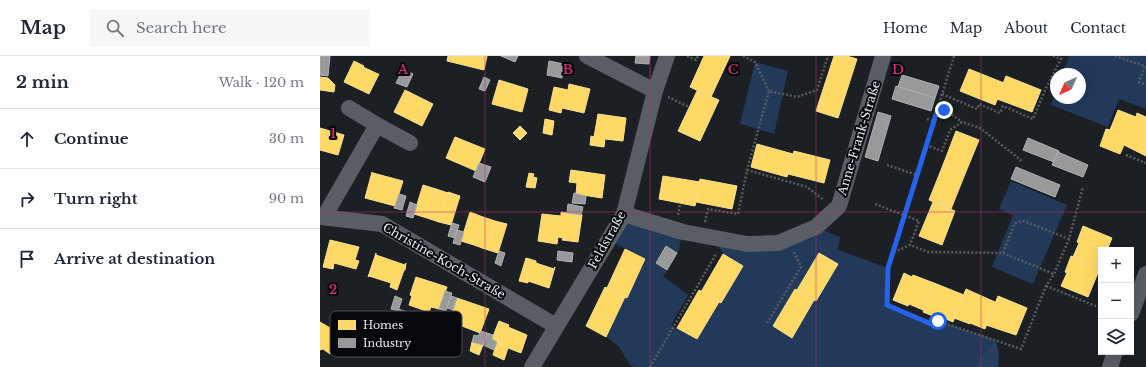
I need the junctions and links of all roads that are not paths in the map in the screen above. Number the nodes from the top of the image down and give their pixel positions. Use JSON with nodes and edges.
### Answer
{"nodes":[{"id":1,"x":587,"y":56,"type":"edge"},
{"id":2,"x":667,"y":56,"type":"edge"},
{"id":3,"x":883,"y":56,"type":"edge"},
{"id":4,"x":655,"y":91,"type":"junction"},
{"id":5,"x":349,"y":108,"type":"dead end"},
{"id":6,"x":377,"y":125,"type":"junction"},
{"id":7,"x":410,"y":143,"type":"dead end"},
{"id":8,"x":624,"y":214,"type":"junction"},
{"id":9,"x":322,"y":217,"type":"edge"},
{"id":10,"x":1146,"y":274,"type":"edge"},
{"id":11,"x":1134,"y":306,"type":"edge"},
{"id":12,"x":556,"y":326,"type":"junction"},
{"id":13,"x":1114,"y":355,"type":"edge"},
{"id":14,"x":532,"y":367,"type":"edge"},
{"id":15,"x":1110,"y":367,"type":"edge"}],
"edges":[{"from":1,"to":4,"type":"street"},
{"from":2,"to":4,"type":"street","name":"Feldstraße"},
{"from":3,"to":8,"type":"street","name":"Anne-Frank-Straße"},
{"from":4,"to":8,"type":"street","name":"Feldstraße"},
{"from":5,"to":6,"type":"street"},
{"from":6,"to":7,"type":"street"},
{"from":6,"to":9,"type":"street","name":"Christine-Koch-Straße"},
{"from":8,"to":12,"type":"street","name":"Feldstraße"},
{"from":9,"to":12,"type":"street","name":"Christine-Koch-Straße"},
{"from":10,"to":11,"type":"street"},
{"from":12,"to":14,"type":"street","name":"Feldstraße"},
{"from":13,"to":15,"type":"street"}]}
